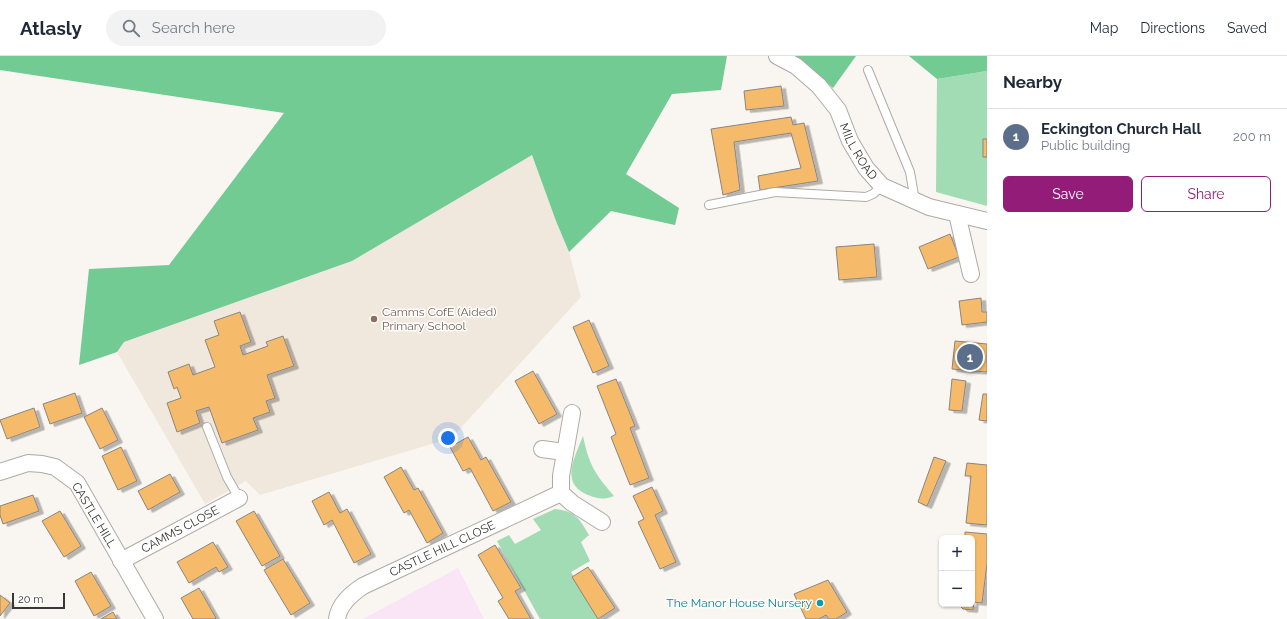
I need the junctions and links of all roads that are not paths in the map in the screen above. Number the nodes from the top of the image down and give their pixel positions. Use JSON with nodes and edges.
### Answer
{"nodes":[{"id":1,"x":777,"y":56,"type":"edge"},
{"id":2,"x":868,"y":70,"type":"dead end"},
{"id":3,"x":882,"y":186,"type":"junction"},
{"id":4,"x":915,"y":201,"type":"junction"},
{"id":5,"x":709,"y":205,"type":"dead end"},
{"id":6,"x":957,"y":214,"type":"junction"},
{"id":7,"x":987,"y":221,"type":"edge"},
{"id":8,"x":971,"y":274,"type":"dead end"},
{"id":9,"x":572,"y":413,"type":"dead end"},
{"id":10,"x":207,"y":427,"type":"dead end"},
{"id":11,"x":542,"y":449,"type":"dead end"},
{"id":12,"x":564,"y":452,"type":"junction"},
{"id":13,"x":0,"y":472,"type":"edge"},
{"id":14,"x":561,"y":493,"type":"junction"},
{"id":15,"x":240,"y":498,"type":"joint"},
{"id":16,"x":602,"y":522,"type":"dead end"},
{"id":17,"x":121,"y":561,"type":"junction"},
{"id":18,"x":155,"y":619,"type":"edge"},
{"id":19,"x":337,"y":619,"type":"edge"}],
"edges":[{"from":1,"to":3,"type":"street","name":"MILL ROAD"},
{"from":2,"to":4,"type":"lane"},
{"from":3,"to":4,"type":"street","name":"MILL ROAD"},
{"from":3,"to":5,"type":"lane"},
{"from":4,"to":6,"type":"street","name":"MILL ROAD"},
{"from":6,"to":7,"type":"street","name":"MILL ROAD"},
{"from":6,"to":8,"type":"street"},
{"from":9,"to":12,"type":"street"},
{"from":10,"to":15,"type":"lane"},
{"from":11,"to":12,"type":"street"},
{"from":12,"to":14,"type":"street"},
{"from":13,"to":17,"type":"street","name":"CASTLE HILL"},
{"from":14,"to":16,"type":"street"},
{"from":14,"to":19,"type":"street","name":"CASTLE HILL CLOSE"},
{"from":15,"to":17,"type":"street","name":"CAMMS CLOSE"},
{"from":17,"to":18,"type":"street","name":"CASTLE HILL"}]}
